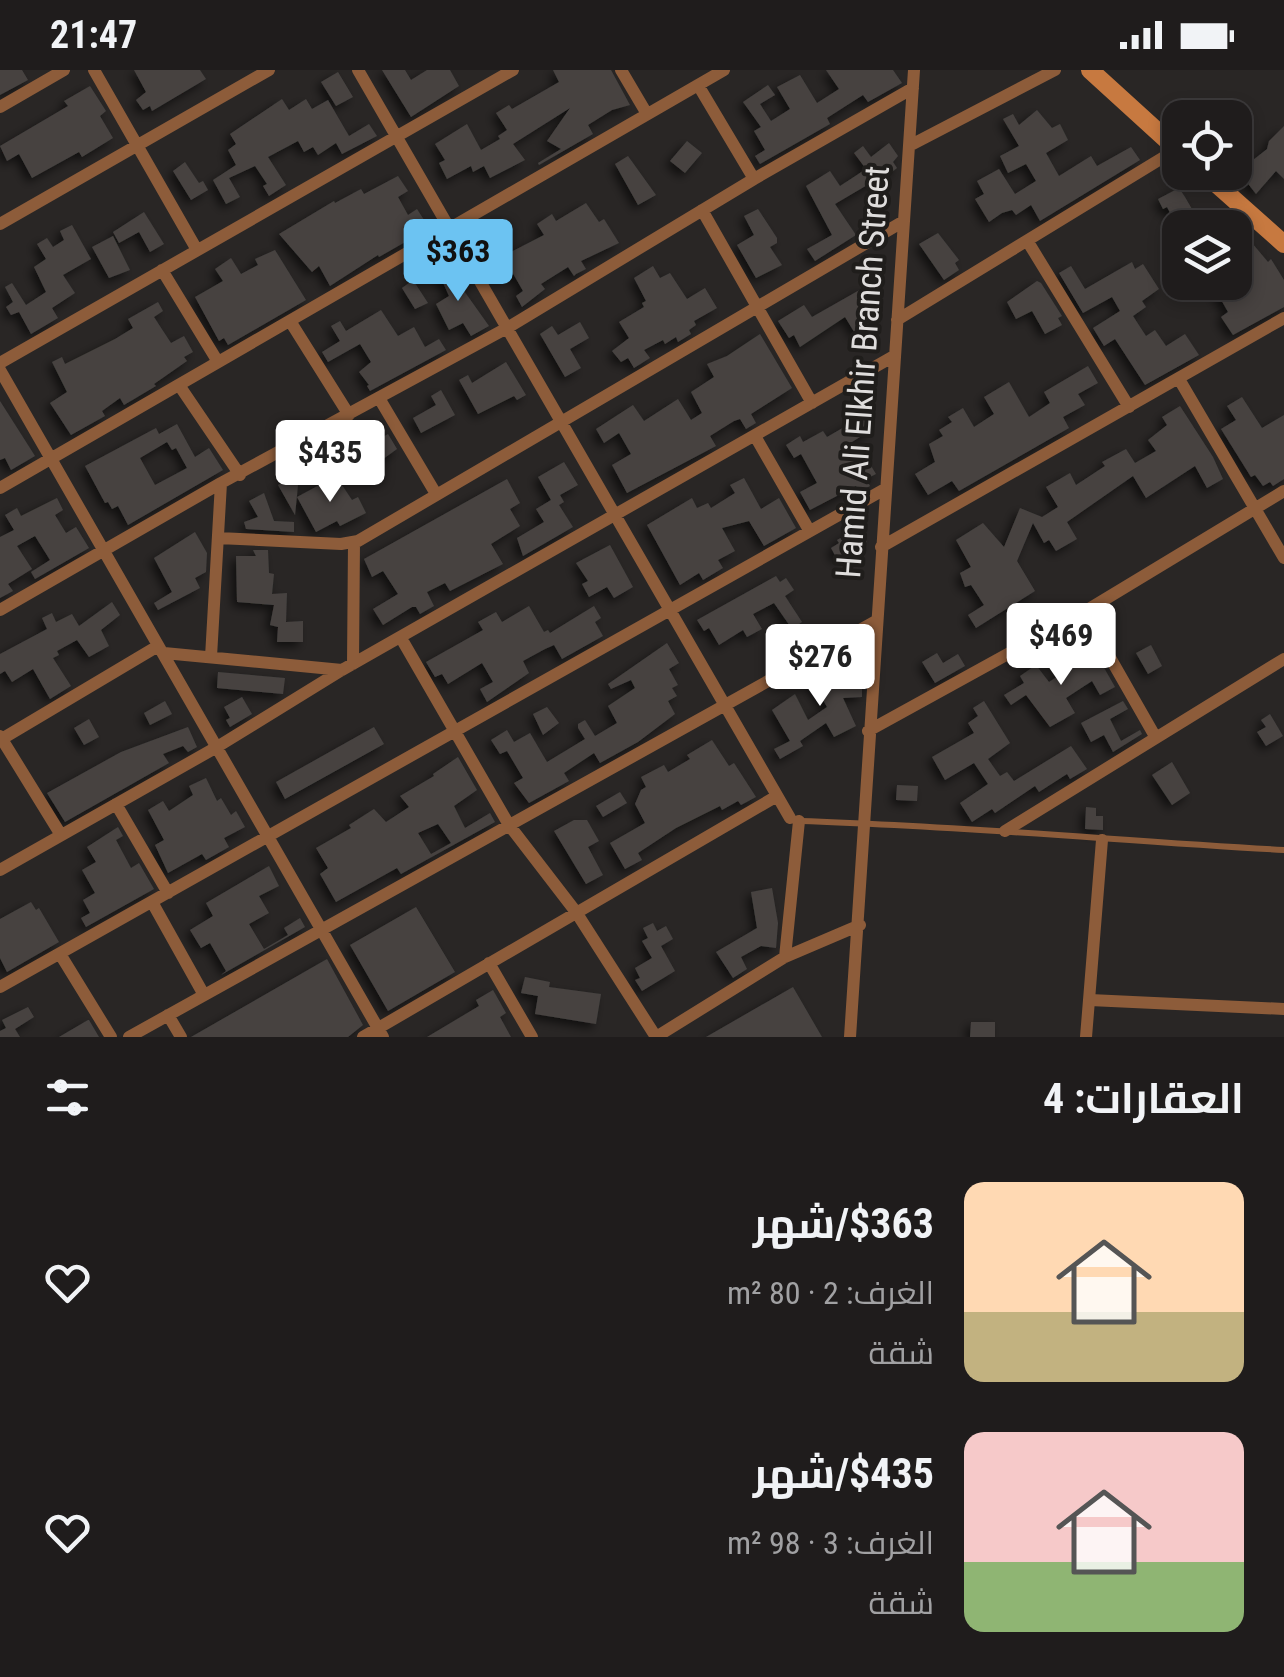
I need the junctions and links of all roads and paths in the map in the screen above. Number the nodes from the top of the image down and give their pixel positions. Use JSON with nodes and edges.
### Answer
{"nodes":[{"id":1,"x":64,"y":70,"type":"edge"},
{"id":2,"x":94,"y":70,"type":"edge"},
{"id":3,"x":269,"y":70,"type":"edge"},
{"id":4,"x":358,"y":70,"type":"edge"},
{"id":5,"x":513,"y":70,"type":"edge"},
{"id":6,"x":621,"y":70,"type":"edge"},
{"id":7,"x":724,"y":70,"type":"edge"},
{"id":8,"x":914,"y":70,"type":"edge"},
{"id":9,"x":1055,"y":70,"type":"edge"},
{"id":10,"x":1090,"y":70,"type":"edge"},
{"id":11,"x":698,"y":85,"type":"junction"},
{"id":12,"x":913,"y":88,"type":"junction"},
{"id":13,"x":0,"y":107,"type":"edge"},
{"id":14,"x":647,"y":114,"type":"junction"},
{"id":15,"x":396,"y":136,"type":"junction"},
{"id":16,"x":1162,"y":136,"type":"edge"},
{"id":17,"x":137,"y":145,"type":"junction"},
{"id":18,"x":909,"y":146,"type":"junction"},
{"id":19,"x":1162,"y":161,"type":"edge"},
{"id":20,"x":754,"y":179,"type":"junction"},
{"id":21,"x":1223,"y":190,"type":"edge"},
{"id":22,"x":702,"y":210,"type":"junction"},
{"id":23,"x":904,"y":221,"type":"junction"},
{"id":24,"x":0,"y":224,"type":"edge"},
{"id":25,"x":450,"y":228,"type":"junction"},
{"id":26,"x":1028,"y":242,"type":"junction"},
{"id":27,"x":1284,"y":244,"type":"edge"},
{"id":28,"x":197,"y":250,"type":"junction"},
{"id":29,"x":162,"y":270,"type":"junction"},
{"id":30,"x":757,"y":308,"type":"junction"},
{"id":31,"x":1284,"y":318,"type":"edge"},
{"id":32,"x":290,"y":320,"type":"junction"},
{"id":33,"x":897,"y":320,"type":"junction"},
{"id":34,"x":507,"y":328,"type":"junction"},
{"id":35,"x":894,"y":356,"type":"junction"},
{"id":36,"x":218,"y":362,"type":"junction"},
{"id":37,"x":0,"y":366,"type":"edge"},
{"id":38,"x":1178,"y":378,"type":"junction"},
{"id":39,"x":179,"y":385,"type":"junction"},
{"id":40,"x":379,"y":398,"type":"junction"},
{"id":41,"x":812,"y":404,"type":"junction"},
{"id":42,"x":1129,"y":407,"type":"junction"},
{"id":43,"x":349,"y":415,"type":"junction"},
{"id":44,"x":561,"y":422,"type":"junction"},
{"id":45,"x":755,"y":436,"type":"junction"},
{"id":46,"x":51,"y":458,"type":"junction"},
{"id":47,"x":240,"y":475,"type":"junction"},
{"id":48,"x":221,"y":484,"type":"junction"},
{"id":49,"x":0,"y":488,"type":"edge"},
{"id":50,"x":885,"y":489,"type":"junction"},
{"id":51,"x":1284,"y":491,"type":"edge"},
{"id":52,"x":436,"y":494,"type":"junction"},
{"id":53,"x":1254,"y":510,"type":"junction"},
{"id":54,"x":616,"y":516,"type":"junction"},
{"id":55,"x":809,"y":530,"type":"junction"},
{"id":56,"x":218,"y":538,"type":"junction"},
{"id":57,"x":354,"y":542,"type":"junction"},
{"id":58,"x":881,"y":547,"type":"junction"},
{"id":59,"x":104,"y":550,"type":"junction"},
{"id":60,"x":1284,"y":558,"type":"edge"},
{"id":61,"x":0,"y":610,"type":"edge"},
{"id":62,"x":669,"y":610,"type":"junction"},
{"id":63,"x":1084,"y":612,"type":"junction"},
{"id":64,"x":876,"y":620,"type":"junction"},
{"id":65,"x":401,"y":638,"type":"junction"},
{"id":66,"x":162,"y":650,"type":"junction"},
{"id":67,"x":211,"y":657,"type":"junction"},
{"id":68,"x":1284,"y":660,"type":"edge"},
{"id":69,"x":347,"y":667,"type":"junction"},
{"id":70,"x":725,"y":706,"type":"junction"},
{"id":71,"x":454,"y":731,"type":"junction"},
{"id":72,"x":868,"y":731,"type":"junction"},
{"id":73,"x":1156,"y":738,"type":"junction"},
{"id":74,"x":0,"y":739,"type":"edge"},
{"id":75,"x":216,"y":746,"type":"junction"},
{"id":76,"x":776,"y":796,"type":"junction"},
{"id":77,"x":116,"y":804,"type":"junction"},
{"id":78,"x":794,"y":819,"type":"junction"},
{"id":79,"x":865,"y":823,"type":"junction"},
{"id":80,"x":510,"y":826,"type":"junction"},
{"id":81,"x":1005,"y":830,"type":"junction"},
{"id":82,"x":62,"y":835,"type":"junction"},
{"id":83,"x":268,"y":836,"type":"junction"},
{"id":84,"x":1102,"y":840,"type":"junction"},
{"id":85,"x":1284,"y":850,"type":"edge"},
{"id":86,"x":0,"y":870,"type":"edge"},
{"id":87,"x":168,"y":893,"type":"junction"},
{"id":88,"x":152,"y":902,"type":"junction"},
{"id":89,"x":576,"y":912,"type":"junction"},
{"id":90,"x":860,"y":926,"type":"junction"},
{"id":91,"x":322,"y":930,"type":"junction"},
{"id":92,"x":60,"y":954,"type":"junction"},
{"id":93,"x":786,"y":957,"type":"junction"},
{"id":94,"x":489,"y":963,"type":"junction"},
{"id":95,"x":0,"y":987,"type":"edge"},
{"id":96,"x":204,"y":995,"type":"junction"},
{"id":97,"x":1090,"y":1000,"type":"junction"},
{"id":98,"x":1284,"y":1010,"type":"edge"},
{"id":99,"x":168,"y":1015,"type":"junction"},
{"id":100,"x":381,"y":1032,"type":"edge"},
{"id":101,"x":672,"y":1033,"type":"edge"},
{"id":102,"x":111,"y":1037,"type":"edge"},
{"id":103,"x":129,"y":1037,"type":"edge"},
{"id":104,"x":181,"y":1037,"type":"edge"},
{"id":105,"x":362,"y":1037,"type":"edge"},
{"id":106,"x":532,"y":1037,"type":"edge"},
{"id":107,"x":656,"y":1037,"type":"edge"},
{"id":108,"x":850,"y":1037,"type":"edge"},
{"id":109,"x":1086,"y":1037,"type":"edge"}],
"edges":[{"from":1,"to":13,"type":"street"},
{"from":2,"to":17,"type":"street"},
{"from":3,"to":17,"type":"street"},
{"from":4,"to":15,"type":"street"},
{"from":5,"to":15,"type":"street"},
{"from":6,"to":14,"type":"street"},
{"from":7,"to":11,"type":"street"},
{"from":8,"to":12,"type":"street","name":"Hamid Ali Elkhir Branch Street"},
{"from":9,"to":18,"type":"street"},
{"from":10,"to":16,"type":"main road"},
{"from":11,"to":14,"type":"street"},
{"from":11,"to":20,"type":"street"},
{"from":12,"to":18,"type":"street","name":"Hamid Ali Elkhir Branch Street"},
{"from":12,"to":20,"type":"street"},
{"from":14,"to":25,"type":"street"},
{"from":15,"to":25,"type":"street"},
{"from":15,"to":28,"type":"street"},
{"from":17,"to":24,"type":"street"},
{"from":17,"to":28,"type":"street"},
{"from":18,"to":23,"type":"street","name":"Hamid Ali Elkhir Branch Street"},
{"from":19,"to":26,"type":"street"},
{"from":20,"to":22,"type":"street"},
{"from":21,"to":27,"type":"main road"},
{"from":22,"to":30,"type":"street"},
{"from":22,"to":34,"type":"street"},
{"from":23,"to":30,"type":"street"},
{"from":23,"to":33,"type":"street","name":"Hamid Ali Elkhir Branch Street"},
{"from":25,"to":32,"type":"street"},
{"from":25,"to":34,"type":"street"},
{"from":26,"to":33,"type":"street"},
{"from":26,"to":42,"type":"street"},
{"from":28,"to":29,"type":"street"},
{"from":29,"to":36,"type":"street"},
{"from":29,"to":37,"type":"street"},
{"from":30,"to":41,"type":"street"},
{"from":30,"to":44,"type":"street"},
{"from":31,"to":38,"type":"street"},
{"from":32,"to":36,"type":"street"},
{"from":32,"to":43,"type":"street"},
{"from":33,"to":35,"type":"street","name":"Hamid Ali Elkhir Branch Street"},
{"from":34,"to":40,"type":"street"},
{"from":34,"to":44,"type":"street"},
{"from":35,"to":41,"type":"street"},
{"from":35,"to":50,"type":"street","name":"Hamid Ali Elkhir Branch Street"},
{"from":36,"to":39,"type":"street"},
{"from":37,"to":46,"type":"street"},
{"from":38,"to":42,"type":"street"},
{"from":38,"to":53,"type":"street"},
{"from":39,"to":46,"type":"street"},
{"from":39,"to":47,"type":"street"},
{"from":40,"to":43,"type":"street"},
{"from":40,"to":52,"type":"street"},
{"from":41,"to":45,"type":"street"},
{"from":42,"to":58,"type":"street"},
{"from":43,"to":47,"type":"street"},
{"from":44,"to":52,"type":"street"},
{"from":44,"to":54,"type":"street"},
{"from":45,"to":54,"type":"street"},
{"from":45,"to":55,"type":"street"},
{"from":46,"to":49,"type":"street"},
{"from":46,"to":59,"type":"street"},
{"from":47,"to":48,"type":"street"},
{"from":48,"to":56,"type":"street"},
{"from":48,"to":59,"type":"street"},
{"from":50,"to":55,"type":"street"},
{"from":50,"to":58,"type":"street","name":"Hamid Ali Elkhir Branch Street"},
{"from":51,"to":53,"type":"street"},
{"from":52,"to":57,"type":"street"},
{"from":53,"to":60,"type":"street"},
{"from":53,"to":63,"type":"street"},
{"from":54,"to":62,"type":"street"},
{"from":54,"to":65,"type":"street"},
{"from":55,"to":62,"type":"street"},
{"from":56,"to":57,"type":"street"},
{"from":56,"to":67,"type":"street"},
{"from":57,"to":69,"type":"street"},
{"from":58,"to":64,"type":"street","name":"Hamid Ali Elkhir Branch Street"},
{"from":59,"to":61,"type":"street"},
{"from":59,"to":66,"type":"street"},
{"from":62,"to":70,"type":"street"},
{"from":62,"to":71,"type":"street"},
{"from":63,"to":72,"type":"street"},
{"from":63,"to":73,"type":"street"},
{"from":64,"to":70,"type":"street"},
{"from":64,"to":72,"type":"street","name":"Hamid Ali Elkhir Branch Street"},
{"from":65,"to":69,"type":"street"},
{"from":65,"to":71,"type":"street"},
{"from":66,"to":67,"type":"street"},
{"from":66,"to":74,"type":"street"},
{"from":66,"to":75,"type":"street"},
{"from":67,"to":69,"type":"street"},
{"from":68,"to":73,"type":"street"},
{"from":69,"to":75,"type":"street"},
{"from":70,"to":76,"type":"street"},
{"from":70,"to":80,"type":"street"},
{"from":71,"to":80,"type":"street"},
{"from":71,"to":83,"type":"street"},
{"from":72,"to":79,"type":"street","name":"Hamid Ali Elkhir Branch Street"},
{"from":73,"to":81,"type":"street"},
{"from":74,"to":82,"type":"street"},
{"from":75,"to":77,"type":"street"},
{"from":75,"to":83,"type":"street"},
{"from":76,"to":78,"type":"street"},
{"from":76,"to":89,"type":"street"},
{"from":77,"to":82,"type":"street"},
{"from":77,"to":87,"type":"street"},
{"from":78,"to":79,"type":"lane"},
{"from":78,"to":93,"type":"street"},
{"from":79,"to":81,"type":"lane"},
{"from":79,"to":90,"type":"street","name":"Hamid Ali Elkhir Branch Street"},
{"from":80,"to":89,"type":"street"},
{"from":80,"to":91,"type":"street"},
{"from":81,"to":84,"type":"lane"},
{"from":82,"to":86,"type":"street"},
{"from":83,"to":87,"type":"street"},
{"from":83,"to":91,"type":"street"},
{"from":84,"to":85,"type":"lane"},
{"from":84,"to":97,"type":"street"},
{"from":87,"to":88,"type":"street"},
{"from":88,"to":92,"type":"street"},
{"from":88,"to":96,"type":"street"},
{"from":89,"to":94,"type":"street"},
{"from":89,"to":107,"type":"street"},
{"from":90,"to":93,"type":"street"},
{"from":90,"to":108,"type":"street","name":"Hamid Ali Elkhir Branch Street"},
{"from":91,"to":96,"type":"street"},
{"from":91,"to":100,"type":"street"},
{"from":92,"to":95,"type":"street"},
{"from":92,"to":102,"type":"street"},
{"from":93,"to":101,"type":"street"},
{"from":94,"to":100,"type":"street"},
{"from":94,"to":106,"type":"street"},
{"from":96,"to":99,"type":"street"},
{"from":97,"to":98,"type":"street"},
{"from":97,"to":109,"type":"street"},
{"from":99,"to":103,"type":"street"},
{"from":99,"to":104,"type":"street"},
{"from":100,"to":105,"type":"street"},
{"from":101,"to":107,"type":"street"}]}
